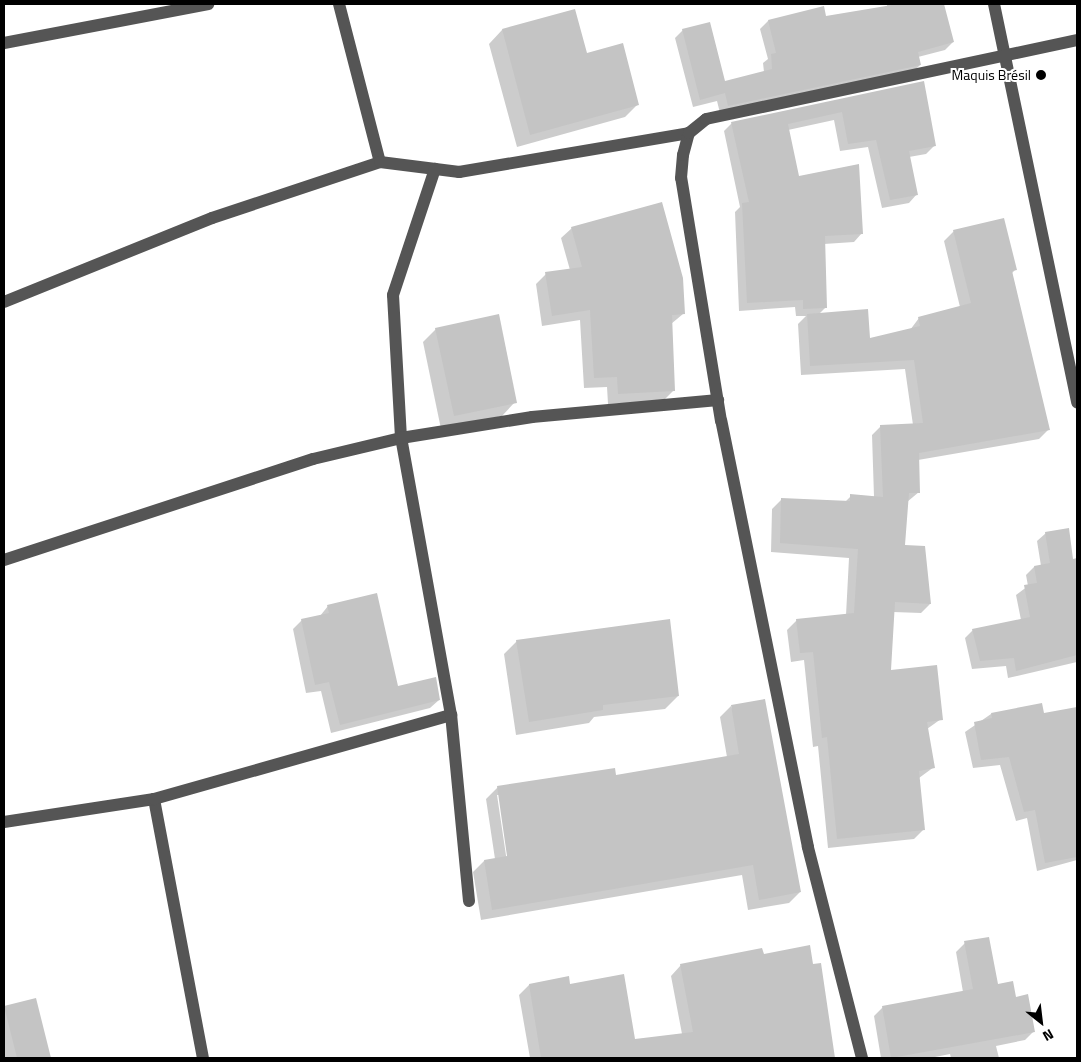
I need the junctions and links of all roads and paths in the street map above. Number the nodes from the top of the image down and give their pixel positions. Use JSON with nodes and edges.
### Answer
{"nodes":[{"id":1,"x":208,"y":4,"type":"edge"},
{"id":2,"x":339,"y":4,"type":"edge"},
{"id":3,"x":994,"y":4,"type":"edge"},
{"id":4,"x":1077,"y":40,"type":"edge"},
{"id":5,"x":4,"y":43,"type":"edge"},
{"id":6,"x":1006,"y":56,"type":"junction"},
{"id":7,"x":689,"y":133,"type":"junction"},
{"id":8,"x":380,"y":162,"type":"junction"},
{"id":9,"x":435,"y":168,"type":"junction"},
{"id":10,"x":4,"y":302,"type":"edge"},
{"id":11,"x":718,"y":400,"type":"junction"},
{"id":12,"x":1077,"y":402,"type":"edge"},
{"id":13,"x":401,"y":438,"type":"junction"},
{"id":14,"x":4,"y":560,"type":"edge"},
{"id":15,"x":451,"y":715,"type":"junction"},
{"id":16,"x":154,"y":799,"type":"junction"},
{"id":17,"x":4,"y":822,"type":"edge"},
{"id":18,"x":469,"y":901,"type":"dead end"},
{"id":19,"x":203,"y":1058,"type":"edge"},
{"id":20,"x":862,"y":1058,"type":"edge"}],
"edges":[{"from":1,"to":5,"type":"street"},
{"from":2,"to":8,"type":"street"},
{"from":3,"to":6,"type":"street"},
{"from":4,"to":6,"type":"street"},
{"from":6,"to":7,"type":"street"},
{"from":6,"to":12,"type":"street"},
{"from":7,"to":9,"type":"street"},
{"from":7,"to":11,"type":"street"},
{"from":8,"to":9,"type":"street"},
{"from":8,"to":10,"type":"street"},
{"from":9,"to":13,"type":"street"},
{"from":11,"to":13,"type":"street"},
{"from":11,"to":20,"type":"street"},
{"from":13,"to":14,"type":"street"},
{"from":13,"to":15,"type":"street"},
{"from":15,"to":16,"type":"street"},
{"from":15,"to":18,"type":"street"},
{"from":16,"to":17,"type":"street"},
{"from":16,"to":19,"type":"street"}]}
